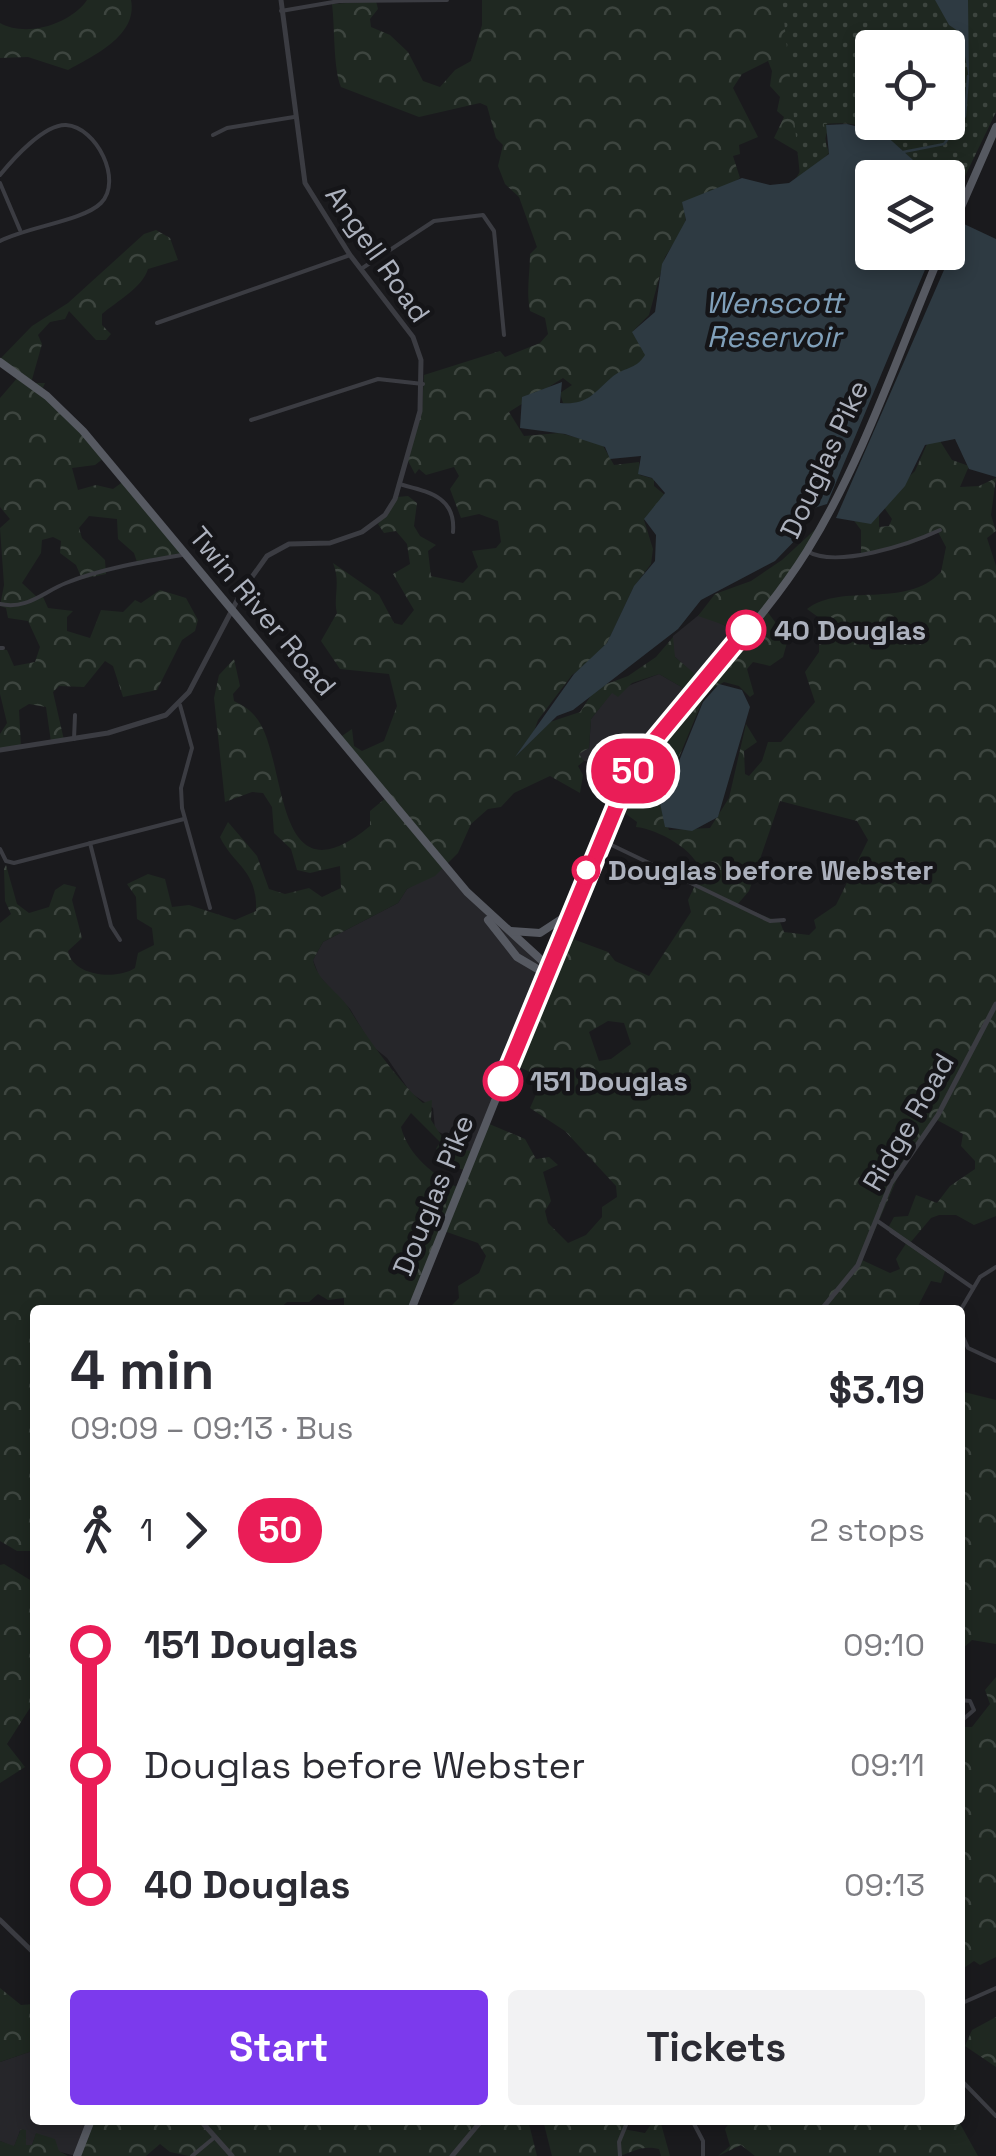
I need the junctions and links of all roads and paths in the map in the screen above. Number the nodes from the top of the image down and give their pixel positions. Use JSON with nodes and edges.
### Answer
{"nodes":[{"id":1,"x":280,"y":0,"type":"edge"},
{"id":2,"x":447,"y":0,"type":"edge"},
{"id":3,"x":281,"y":11,"type":"junction"},
{"id":4,"x":294,"y":117,"type":"junction"},
{"id":5,"x":996,"y":127,"type":"edge"},
{"id":6,"x":213,"y":135,"type":"dead end"},
{"id":7,"x":992,"y":147,"type":"edge"},
{"id":8,"x":0,"y":176,"type":"edge"},
{"id":9,"x":0,"y":183,"type":"edge"},
{"id":10,"x":965,"y":202,"type":"edge"},
{"id":11,"x":20,"y":230,"type":"junction"},
{"id":12,"x":0,"y":241,"type":"edge"},
{"id":13,"x":350,"y":255,"type":"junction"},
{"id":14,"x":361,"y":270,"type":"junction"},
{"id":15,"x":933,"y":270,"type":"edge"},
{"id":16,"x":156,"y":323,"type":"dead end"},
{"id":17,"x":504,"y":334,"type":"dead end"},
{"id":18,"x":0,"y":362,"type":"edge"},
{"id":19,"x":422,"y":384,"type":"junction"},
{"id":20,"x":251,"y":420,"type":"dead end"},
{"id":21,"x":399,"y":484,"type":"junction"},
{"id":22,"x":940,"y":530,"type":"dead end"},
{"id":23,"x":453,"y":532,"type":"dead end"},
{"id":24,"x":807,"y":551,"type":"junction"},
{"id":25,"x":187,"y":555,"type":"junction"},
{"id":26,"x":0,"y":604,"type":"edge"},
{"id":27,"x":232,"y":613,"type":"junction"},
{"id":28,"x":180,"y":705,"type":"junction"},
{"id":29,"x":75,"y":715,"type":"dead end"},
{"id":30,"x":74,"y":739,"type":"junction"},
{"id":31,"x":0,"y":750,"type":"edge"},
{"id":32,"x":184,"y":818,"type":"junction"},
{"id":33,"x":599,"y":839,"type":"junction"},
{"id":34,"x":90,"y":843,"type":"junction"},
{"id":35,"x":0,"y":849,"type":"edge"},
{"id":36,"x":478,"y":904,"type":"junction"},
{"id":37,"x":574,"y":904,"type":"junction"},
{"id":38,"x":210,"y":908,"type":"dead end"},
{"id":39,"x":784,"y":920,"type":"dead end"},
{"id":40,"x":500,"y":926,"type":"junction"},
{"id":41,"x":120,"y":940,"type":"dead end"},
{"id":42,"x":547,"y":971,"type":"junction"},
{"id":43,"x":996,"y":1004,"type":"edge"},
{"id":44,"x":876,"y":1220,"type":"junction"},
{"id":45,"x":996,"y":1267,"type":"edge"},
{"id":46,"x":973,"y":1288,"type":"junction"},
{"id":47,"x":413,"y":1305,"type":"edge"},
{"id":48,"x":826,"y":1305,"type":"edge"},
{"id":49,"x":963,"y":1305,"type":"edge"},
{"id":50,"x":965,"y":1341,"type":"edge"},
{"id":51,"x":996,"y":1360,"type":"edge"},
{"id":52,"x":965,"y":1700,"type":"edge"},
{"id":53,"x":965,"y":1718,"type":"edge"},
{"id":54,"x":0,"y":1920,"type":"edge"},
{"id":55,"x":30,"y":1949,"type":"edge"},
{"id":56,"x":996,"y":1988,"type":"edge"},
{"id":57,"x":965,"y":2002,"type":"edge"},
{"id":58,"x":965,"y":2084,"type":"edge"},
{"id":59,"x":996,"y":2116,"type":"edge"},
{"id":60,"x":88,"y":2125,"type":"edge"},
{"id":61,"x":204,"y":2125,"type":"edge"},
{"id":62,"x":478,"y":2125,"type":"edge"},
{"id":63,"x":627,"y":2125,"type":"edge"},
{"id":64,"x":695,"y":2125,"type":"edge"},
{"id":65,"x":215,"y":2137,"type":"junction"},
{"id":66,"x":77,"y":2156,"type":"edge"},
{"id":67,"x":192,"y":2156,"type":"edge"},
{"id":68,"x":232,"y":2156,"type":"edge"},
{"id":69,"x":452,"y":2156,"type":"edge"},
{"id":70,"x":620,"y":2156,"type":"edge"},
{"id":71,"x":703,"y":2156,"type":"edge"}],
"edges":[{"from":1,"to":3,"type":"street","name":"Angell Road"},
{"from":2,"to":3,"type":"street"},
{"from":3,"to":4,"type":"street","name":"Angell Road"},
{"from":4,"to":6,"type":"street"},
{"from":4,"to":13,"type":"street","name":"Angell Road"},
{"from":5,"to":7,"type":"main road"},
{"from":7,"to":10,"type":"main road"},
{"from":8,"to":11,"type":"street"},
{"from":9,"to":11,"type":"street"},
{"from":11,"to":12,"type":"street"},
{"from":13,"to":14,"type":"street","name":"Angell Road"},
{"from":13,"to":16,"type":"street"},
{"from":14,"to":17,"type":"street"},
{"from":14,"to":19,"type":"street","name":"Angell Road"},
{"from":15,"to":24,"type":"main road","name":"Douglas Pike"},
{"from":18,"to":25,"type":"main road","name":"Twin River Road"},
{"from":19,"to":20,"type":"street"},
{"from":19,"to":21,"type":"street","name":"Angell Road"},
{"from":21,"to":23,"type":"street"},
{"from":21,"to":27,"type":"street","name":"Angell Road"},
{"from":22,"to":24,"type":"street"},
{"from":24,"to":33,"type":"main road","name":"Douglas Pike"},
{"from":25,"to":26,"type":"street"},
{"from":25,"to":27,"type":"main road","name":"Twin River Road"},
{"from":27,"to":28,"type":"street","name":"Angell Road"},
{"from":27,"to":36,"type":"main road","name":"Twin River Road"},
{"from":28,"to":30,"type":"street"},
{"from":28,"to":32,"type":"street"},
{"from":29,"to":30,"type":"street"},
{"from":30,"to":31,"type":"street"},
{"from":32,"to":34,"type":"street"},
{"from":32,"to":38,"type":"street"},
{"from":33,"to":37,"type":"main road","name":"Douglas Pike"},
{"from":33,"to":39,"type":"street"},
{"from":34,"to":35,"type":"street"},
{"from":34,"to":41,"type":"street"},
{"from":36,"to":40,"type":"main road","name":"Twin River Road"},
{"from":36,"to":42,"type":"main road","name":"Twin River Road"},
{"from":37,"to":40,"type":"main road"},
{"from":37,"to":42,"type":"main road","name":"Douglas Pike"},
{"from":40,"to":42,"type":"main road","name":"Twin River Road"},
{"from":42,"to":47,"type":"main road","name":"Douglas Pike"},
{"from":43,"to":44,"type":"street","name":"Ridge Road"},
{"from":44,"to":46,"type":"street"},
{"from":44,"to":48,"type":"street","name":"Ridge Road"},
{"from":45,"to":46,"type":"street"},
{"from":46,"to":49,"type":"street"},
{"from":50,"to":51,"type":"street"},
{"from":52,"to":53,"type":"street"},
{"from":54,"to":55,"type":"street"},
{"from":56,"to":57,"type":"street"},
{"from":58,"to":59,"type":"street"},
{"from":60,"to":66,"type":"main road"},
{"from":61,"to":65,"type":"street"},
{"from":62,"to":69,"type":"street"},
{"from":63,"to":70,"type":"street"},
{"from":64,"to":71,"type":"street"},
{"from":65,"to":67,"type":"street"},
{"from":65,"to":68,"type":"street"}]}
